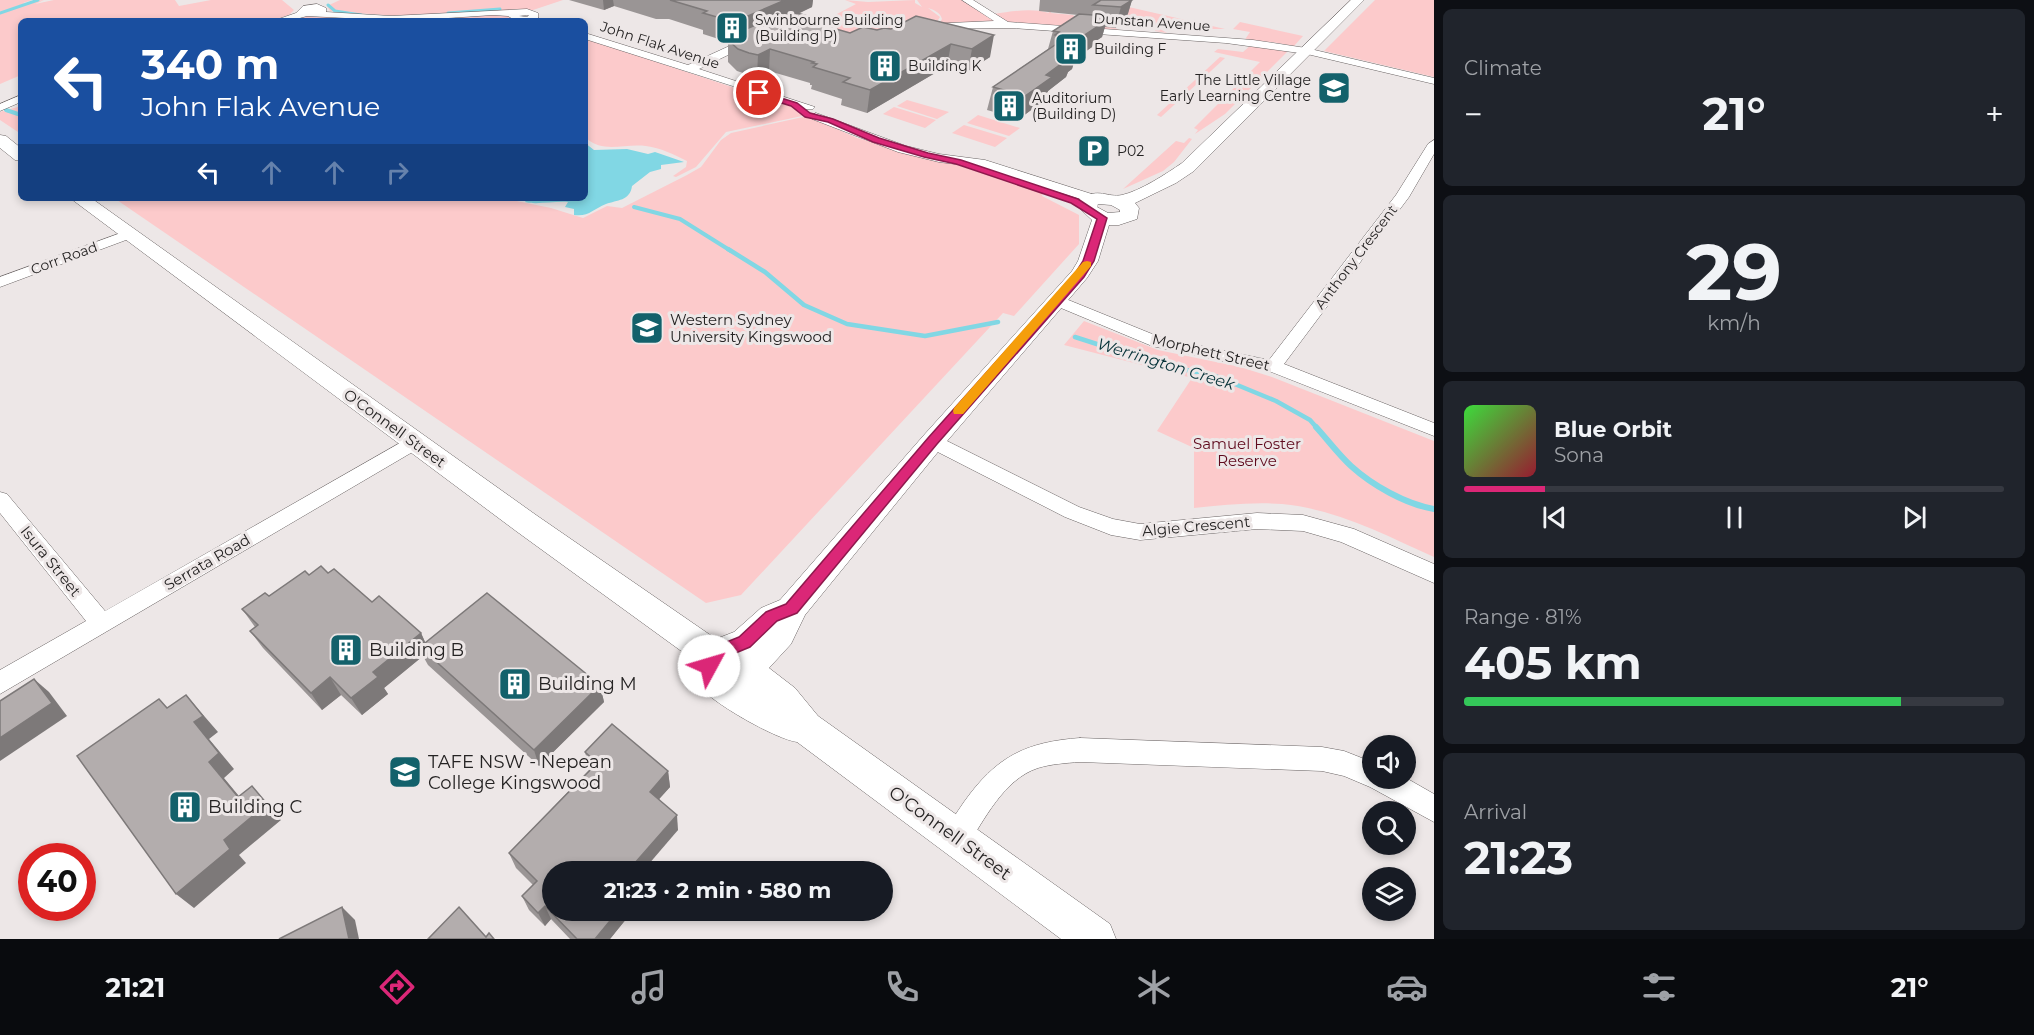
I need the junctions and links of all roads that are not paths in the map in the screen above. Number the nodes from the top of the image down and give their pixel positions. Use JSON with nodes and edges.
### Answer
{"nodes":[{"id":1,"x":967,"y":0,"type":"edge"},
{"id":2,"x":1358,"y":0,"type":"edge"},
{"id":3,"x":288,"y":18,"type":"edge"},
{"id":4,"x":383,"y":18,"type":"edge"},
{"id":5,"x":412,"y":18,"type":"edge"},
{"id":6,"x":515,"y":18,"type":"edge"},
{"id":7,"x":1009,"y":26,"type":"junction"},
{"id":8,"x":915,"y":30,"type":"edge"},
{"id":9,"x":763,"y":34,"type":"edge"},
{"id":10,"x":588,"y":37,"type":"edge"},
{"id":11,"x":1305,"y":52,"type":"junction"},
{"id":12,"x":687,"y":69,"type":"junction"},
{"id":13,"x":1434,"y":81,"type":"edge"},
{"id":14,"x":18,"y":98,"type":"edge"},
{"id":15,"x":18,"y":99,"type":"edge"},
{"id":16,"x":0,"y":101,"type":"edge"},
{"id":17,"x":0,"y":108,"type":"edge"},
{"id":18,"x":0,"y":140,"type":"edge"},
{"id":19,"x":1434,"y":144,"type":"edge"},
{"id":20,"x":18,"y":154,"type":"edge"},
{"id":21,"x":83,"y":201,"type":"edge"},
{"id":22,"x":1094,"y":208,"type":"junction"},
{"id":23,"x":129,"y":234,"type":"junction"},
{"id":24,"x":0,"y":282,"type":"edge"},
{"id":25,"x":1055,"y":300,"type":"junction"},
{"id":26,"x":1273,"y":366,"type":"junction"},
{"id":27,"x":1434,"y":430,"type":"edge"},
{"id":28,"x":933,"y":441,"type":"junction"},
{"id":29,"x":414,"y":442,"type":"junction"},
{"id":30,"x":0,"y":499,"type":"edge"},
{"id":31,"x":1434,"y":574,"type":"edge"},
{"id":32,"x":102,"y":624,"type":"junction"},
{"id":33,"x":732,"y":665,"type":"junction"},
{"id":34,"x":0,"y":682,"type":"edge"},
{"id":35,"x":1362,"y":771,"type":"edge"},
{"id":36,"x":1399,"y":789,"type":"edge"},
{"id":37,"x":1434,"y":809,"type":"edge"},
{"id":38,"x":956,"y":838,"type":"junction"},
{"id":39,"x":1095,"y":939,"type":"edge"}],
"edges":[{"from":1,"to":7,"type":"street"},
{"from":2,"to":11,"type":"street"},
{"from":3,"to":4,"type":"street"},
{"from":5,"to":6,"type":"street"},
{"from":7,"to":8,"type":"street","name":"Dunstan Avenue"},
{"from":7,"to":11,"type":"street","name":"Dunstan Avenue"},
{"from":9,"to":12,"type":"street"},
{"from":10,"to":12,"type":"street","name":"John Flak Avenue"},
{"from":11,"to":13,"type":"street"},
{"from":11,"to":22,"type":"street"},
{"from":12,"to":22,"type":"street","name":"John Flak Avenue"},
{"from":14,"to":16,"type":"street"},
{"from":15,"to":17,"type":"street"},
{"from":18,"to":20,"type":"street"},
{"from":19,"to":26,"type":"street","name":"Anthony Crescent"},
{"from":21,"to":23,"type":"street","name":"O'Connell Street"},
{"from":22,"to":25,"type":"street"},
{"from":23,"to":24,"type":"street","name":"Corr Road"},
{"from":23,"to":29,"type":"street","name":"O'Connell Street"},
{"from":25,"to":26,"type":"street","name":"Morphett Street"},
{"from":25,"to":28,"type":"street"},
{"from":26,"to":27,"type":"street","name":"Morphett Street"},
{"from":28,"to":31,"type":"street","name":"Algie Crescent"},
{"from":28,"to":33,"type":"street"},
{"from":29,"to":32,"type":"street","name":"Serrata Road"},
{"from":29,"to":33,"type":"street","name":"O'Connell Street"},
{"from":30,"to":32,"type":"street","name":"Isura Street"},
{"from":32,"to":34,"type":"street","name":"Serrata Road"},
{"from":33,"to":38,"type":"street","name":"O'Connell Street"},
{"from":35,"to":38,"type":"street"},
{"from":36,"to":37,"type":"street"},
{"from":38,"to":39,"type":"street","name":"O'Connell Street"}]}
